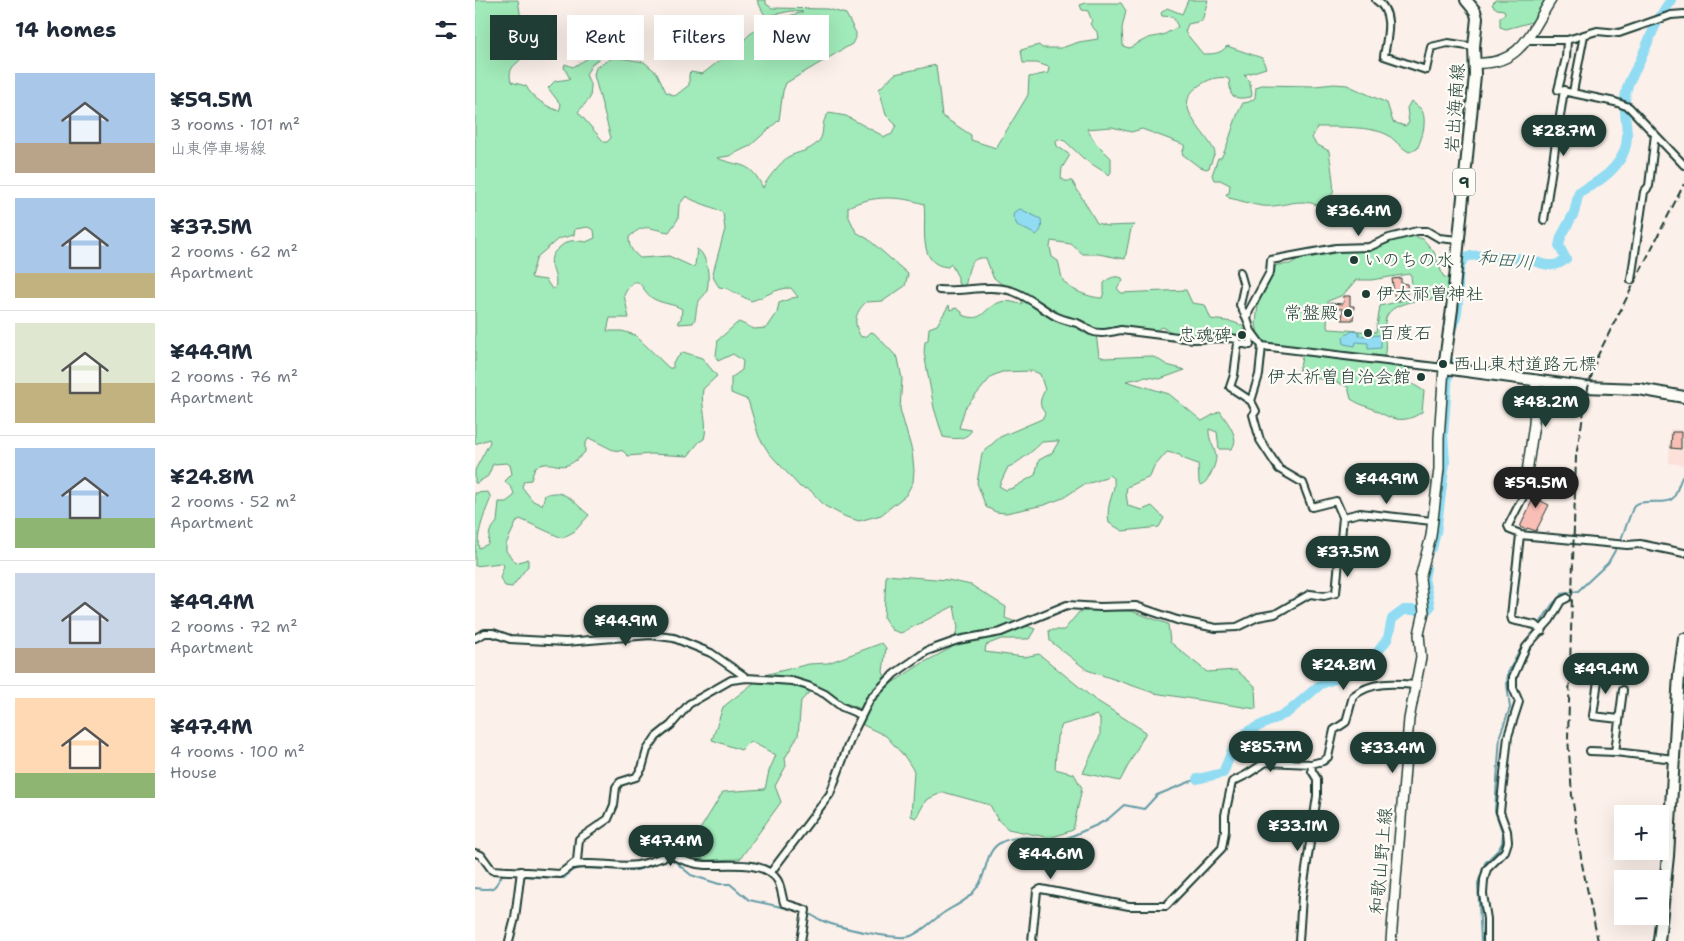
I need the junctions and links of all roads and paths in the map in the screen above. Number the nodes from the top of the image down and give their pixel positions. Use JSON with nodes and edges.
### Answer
{"nodes":[{"id":1,"x":1376,"y":0,"type":"edge"},
{"id":2,"x":1465,"y":0,"type":"edge"},
{"id":3,"x":1551,"y":0,"type":"edge"},
{"id":4,"x":1684,"y":14,"type":"edge"},
{"id":5,"x":1584,"y":35,"type":"junction"},
{"id":6,"x":1529,"y":40,"type":"junction"},
{"id":7,"x":1567,"y":40,"type":"junction"},
{"id":8,"x":1474,"y":47,"type":"junction"},
{"id":9,"x":1476,"y":62,"type":"junction"},
{"id":10,"x":1563,"y":90,"type":"junction"},
{"id":11,"x":1573,"y":92,"type":"junction"},
{"id":12,"x":1655,"y":134,"type":"junction"},
{"id":13,"x":1684,"y":165,"type":"edge"},
{"id":14,"x":1544,"y":220,"type":"dead end"},
{"id":15,"x":1458,"y":240,"type":"junction"},
{"id":16,"x":1240,"y":272,"type":"dead end"},
{"id":17,"x":1631,"y":280,"type":"dead end"},
{"id":18,"x":939,"y":290,"type":"dead end"},
{"id":19,"x":1247,"y":319,"type":"junction"},
{"id":20,"x":1251,"y":331,"type":"junction"},
{"id":21,"x":1238,"y":343,"type":"junction"},
{"id":22,"x":1262,"y":346,"type":"junction"},
{"id":23,"x":1447,"y":368,"type":"junction"},
{"id":24,"x":1536,"y":380,"type":"junction"},
{"id":25,"x":1684,"y":397,"type":"edge"},
{"id":26,"x":1251,"y":401,"type":"junction"},
{"id":27,"x":1527,"y":472,"type":"joint"},
{"id":28,"x":1343,"y":517,"type":"junction"},
{"id":29,"x":1432,"y":521,"type":"junction"},
{"id":30,"x":1520,"y":535,"type":"junction"},
{"id":31,"x":1684,"y":553,"type":"edge"},
{"id":32,"x":1567,"y":598,"type":"dead end"},
{"id":33,"x":1542,"y":630,"type":"junction"},
{"id":34,"x":475,"y":638,"type":"edge"},
{"id":35,"x":1684,"y":639,"type":"edge"},
{"id":36,"x":1599,"y":666,"type":"dead end"},
{"id":37,"x":747,"y":678,"type":"junction"},
{"id":38,"x":1416,"y":685,"type":"junction"},
{"id":39,"x":1623,"y":690,"type":"dead end"},
{"id":40,"x":861,"y":715,"type":"junction"},
{"id":41,"x":1619,"y":719,"type":"junction"},
{"id":42,"x":1590,"y":751,"type":"dead end"},
{"id":43,"x":1615,"y":752,"type":"junction"},
{"id":44,"x":1674,"y":759,"type":"junction"},
{"id":45,"x":1311,"y":764,"type":"junction"},
{"id":46,"x":475,"y":853,"type":"edge"},
{"id":47,"x":572,"y":865,"type":"junction"},
{"id":48,"x":521,"y":871,"type":"junction"},
{"id":49,"x":771,"y":872,"type":"junction"},
{"id":50,"x":509,"y":941,"type":"edge"},
{"id":51,"x":801,"y":941,"type":"edge"},
{"id":52,"x":1032,"y":941,"type":"edge"},
{"id":53,"x":1299,"y":941,"type":"edge"},
{"id":54,"x":1391,"y":941,"type":"edge"},
{"id":55,"x":1487,"y":941,"type":"edge"},
{"id":56,"x":1659,"y":941,"type":"edge"}],
"edges":[{"from":1,"to":8,"type":"street"},
{"from":2,"to":8,"type":"main road","name":"岩出海南線","number":"9"},
{"from":3,"to":6,"type":"main road"},
{"from":4,"to":5,"type":"street"},
{"from":5,"to":7,"type":"street"},
{"from":5,"to":11,"type":"street"},
{"from":6,"to":7,"type":"street"},
{"from":6,"to":9,"type":"main road"},
{"from":7,"to":10,"type":"street"},
{"from":8,"to":9,"type":"main road","name":"岩出海南線","number":"9"},
{"from":9,"to":15,"type":"main road","name":"岩出海南線","number":"9"},
{"from":10,"to":11,"type":"street"},
{"from":10,"to":14,"type":"street"},
{"from":11,"to":12,"type":"street"},
{"from":12,"to":13,"type":"street"},
{"from":12,"to":17,"type":"street"},
{"from":15,"to":19,"type":"street"},
{"from":15,"to":23,"type":"main road","name":"岩出海南線","number":"9"},
{"from":16,"to":19,"type":"street"},
{"from":18,"to":21,"type":"street"},
{"from":19,"to":20,"type":"street"},
{"from":20,"to":21,"type":"street"},
{"from":20,"to":22,"type":"street"},
{"from":21,"to":26,"type":"street"},
{"from":22,"to":23,"type":"street"},
{"from":22,"to":26,"type":"street"},
{"from":23,"to":24,"type":"main road"},
{"from":23,"to":29,"type":"main road","name":"和歌山野上線"},
{"from":24,"to":25,"type":"main road"},
{"from":24,"to":27,"type":"main road"},
{"from":26,"to":28,"type":"street"},
{"from":27,"to":30,"type":"street"},
{"from":28,"to":29,"type":"street"},
{"from":28,"to":40,"type":"street"},
{"from":29,"to":38,"type":"main road","name":"和歌山野上線"},
{"from":30,"to":31,"type":"street"},
{"from":30,"to":33,"type":"street"},
{"from":32,"to":33,"type":"street"},
{"from":33,"to":55,"type":"street"},
{"from":34,"to":37,"type":"street"},
{"from":35,"to":44,"type":"main road"},
{"from":36,"to":41,"type":"street"},
{"from":37,"to":40,"type":"street"},
{"from":37,"to":47,"type":"street"},
{"from":38,"to":45,"type":"street"},
{"from":38,"to":54,"type":"main road","name":"和歌山野上線"},
{"from":39,"to":41,"type":"street"},
{"from":40,"to":49,"type":"street"},
{"from":41,"to":43,"type":"street"},
{"from":42,"to":43,"type":"street"},
{"from":43,"to":44,"type":"street"},
{"from":44,"to":56,"type":"main road"},
{"from":45,"to":52,"type":"street"},
{"from":45,"to":53,"type":"street"},
{"from":46,"to":48,"type":"street"},
{"from":47,"to":48,"type":"street"},
{"from":47,"to":49,"type":"street"},
{"from":48,"to":50,"type":"street"},
{"from":49,"to":51,"type":"street"}]}
